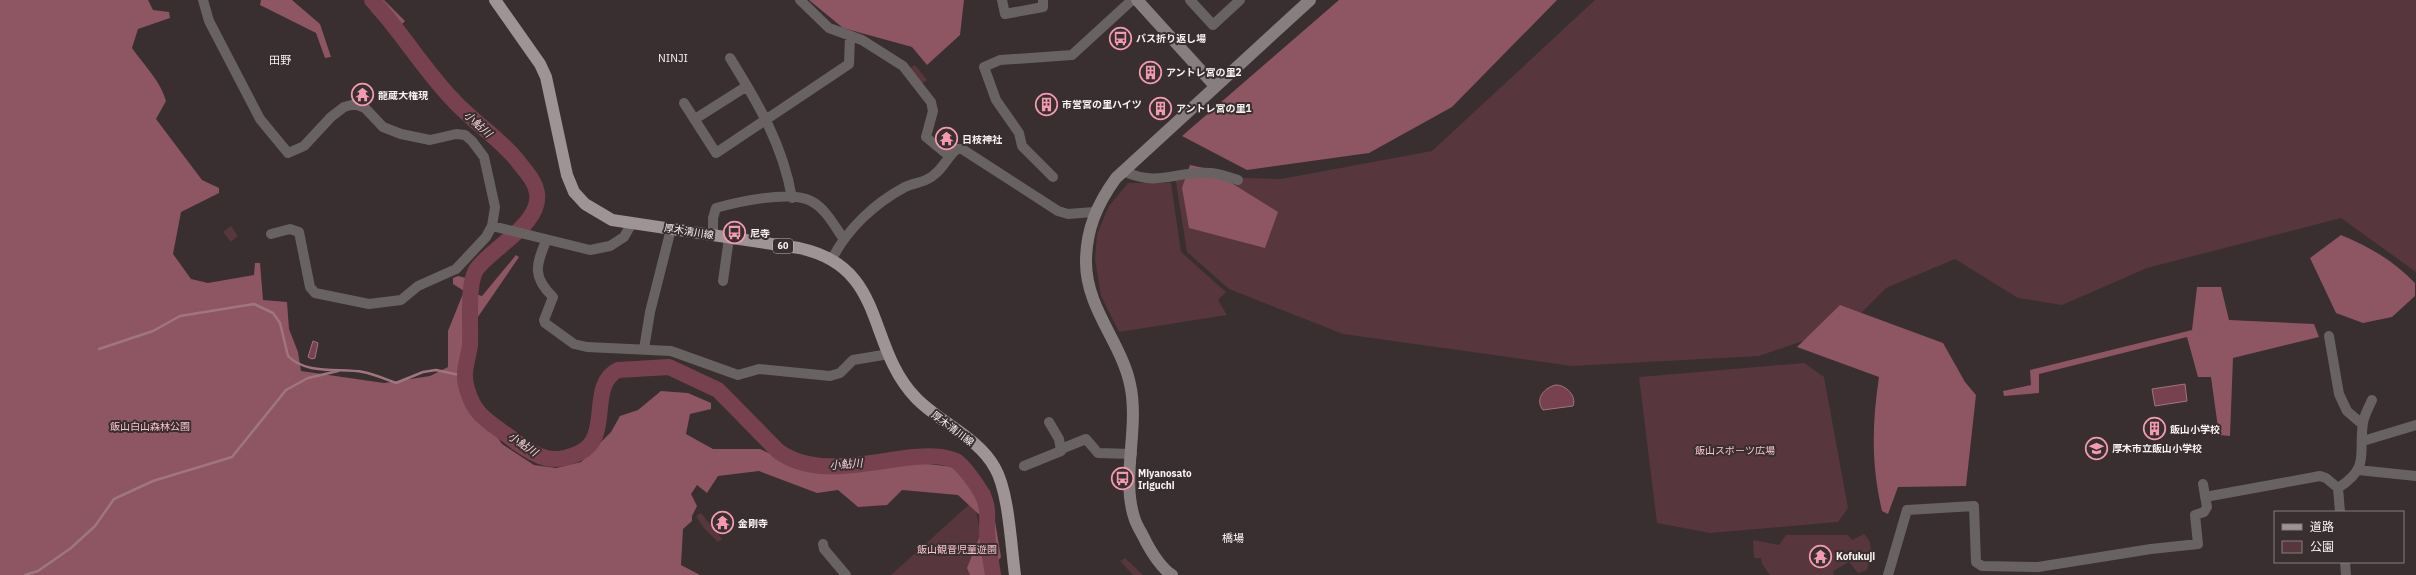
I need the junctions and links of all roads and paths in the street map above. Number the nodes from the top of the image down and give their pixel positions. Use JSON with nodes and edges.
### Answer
{"nodes":[{"id":1,"x":203,"y":0,"type":"edge"},
{"id":2,"x":495,"y":0,"type":"edge"},
{"id":3,"x":800,"y":0,"type":"edge"},
{"id":4,"x":1002,"y":0,"type":"edge"},
{"id":5,"x":1042,"y":0,"type":"edge"},
{"id":6,"x":1132,"y":0,"type":"edge"},
{"id":7,"x":1137,"y":0,"type":"edge"},
{"id":8,"x":1190,"y":0,"type":"edge"},
{"id":9,"x":1240,"y":0,"type":"edge"},
{"id":10,"x":1310,"y":0,"type":"edge"},
{"id":11,"x":850,"y":37,"type":"junction"},
{"id":12,"x":730,"y":58,"type":"dead end"},
{"id":13,"x":747,"y":86,"type":"junction"},
{"id":14,"x":1216,"y":86,"type":"junction"},
{"id":15,"x":684,"y":103,"type":"dead end"},
{"id":16,"x":695,"y":120,"type":"junction"},
{"id":17,"x":767,"y":120,"type":"junction"},
{"id":18,"x":949,"y":156,"type":"junction"},
{"id":19,"x":1123,"y":171,"type":"junction"},
{"id":20,"x":1053,"y":177,"type":"dead end"},
{"id":21,"x":1238,"y":180,"type":"dead end"},
{"id":22,"x":792,"y":198,"type":"junction"},
{"id":23,"x":1094,"y":212,"type":"junction"},
{"id":24,"x":632,"y":223,"type":"junction"},
{"id":25,"x":496,"y":227,"type":"junction"},
{"id":26,"x":671,"y":229,"type":"junction"},
{"id":27,"x":271,"y":234,"type":"dead end"},
{"id":28,"x":713,"y":235,"type":"junction"},
{"id":29,"x":729,"y":238,"type":"junction"},
{"id":30,"x":843,"y":238,"type":"junction"},
{"id":31,"x":545,"y":241,"type":"junction"},
{"id":32,"x":832,"y":259,"type":"junction"},
{"id":33,"x":723,"y":281,"type":"dead end"},
{"id":34,"x":2329,"y":336,"type":"dead end"},
{"id":35,"x":644,"y":349,"type":"junction"},
{"id":36,"x":889,"y":354,"type":"junction"},
{"id":37,"x":2372,"y":400,"type":"dead end"},
{"id":38,"x":1050,"y":422,"type":"dead end"},
{"id":39,"x":2362,"y":424,"type":"junction"},
{"id":40,"x":2416,"y":425,"type":"edge"},
{"id":41,"x":2363,"y":441,"type":"junction"},
{"id":42,"x":1061,"y":449,"type":"junction"},
{"id":43,"x":1132,"y":454,"type":"junction"},
{"id":44,"x":1024,"y":466,"type":"dead end"},
{"id":45,"x":2358,"y":470,"type":"junction"},
{"id":46,"x":2416,"y":476,"type":"edge"},
{"id":47,"x":2203,"y":484,"type":"dead end"},
{"id":48,"x":2338,"y":488,"type":"junction"},
{"id":49,"x":2205,"y":497,"type":"junction"},
{"id":50,"x":2340,"y":511,"type":"edge"},
{"id":51,"x":823,"y":544,"type":"dead end"},
{"id":52,"x":2345,"y":563,"type":"edge"},
{"id":53,"x":2038,"y":571,"type":"edge"},
{"id":54,"x":846,"y":575,"type":"edge"},
{"id":55,"x":1015,"y":575,"type":"edge"},
{"id":56,"x":1172,"y":575,"type":"edge"},
{"id":57,"x":1888,"y":575,"type":"edge"},
{"id":58,"x":2346,"y":575,"type":"edge"}],
"edges":[{"from":1,"to":25,"type":"street"},
{"from":2,"to":24,"type":"main road","name":"厚木清川線","number":"60"},
{"from":3,"to":11,"type":"street"},
{"from":4,"to":5,"type":"street"},
{"from":6,"to":20,"type":"street"},
{"from":7,"to":14,"type":"street"},
{"from":8,"to":9,"type":"street"},
{"from":10,"to":14,"type":"street"},
{"from":11,"to":17,"type":"street"},
{"from":11,"to":18,"type":"street"},
{"from":12,"to":13,"type":"street"},
{"from":13,"to":16,"type":"street"},
{"from":13,"to":17,"type":"street"},
{"from":14,"to":19,"type":"street"},
{"from":15,"to":16,"type":"street"},
{"from":16,"to":17,"type":"street"},
{"from":17,"to":22,"type":"street"},
{"from":18,"to":23,"type":"street"},
{"from":18,"to":30,"type":"street"},
{"from":19,"to":21,"type":"street"},
{"from":19,"to":23,"type":"street"},
{"from":22,"to":28,"type":"street"},
{"from":22,"to":30,"type":"street"},
{"from":23,"to":43,"type":"street"},
{"from":24,"to":26,"type":"main road","name":"厚木清川線","number":"60"},
{"from":24,"to":31,"type":"street"},
{"from":25,"to":27,"type":"street"},
{"from":25,"to":31,"type":"street"},
{"from":26,"to":28,"type":"main road","name":"厚木清川線","number":"60"},
{"from":26,"to":35,"type":"street"},
{"from":28,"to":29,"type":"main road","name":"厚木清川線","number":"60"},
{"from":29,"to":32,"type":"main road","name":"厚木清川線","number":"60"},
{"from":29,"to":33,"type":"street"},
{"from":30,"to":32,"type":"street"},
{"from":31,"to":35,"type":"street"},
{"from":32,"to":36,"type":"main road","name":"厚木清川線","number":"60"},
{"from":34,"to":39,"type":"street"},
{"from":35,"to":36,"type":"street"},
{"from":36,"to":55,"type":"main road","name":"厚木清川線","number":"60"},
{"from":37,"to":39,"type":"street"},
{"from":38,"to":42,"type":"street"},
{"from":39,"to":41,"type":"street"},
{"from":40,"to":41,"type":"street"},
{"from":41,"to":45,"type":"street"},
{"from":42,"to":43,"type":"street"},
{"from":42,"to":44,"type":"street"},
{"from":43,"to":56,"type":"street"},
{"from":45,"to":46,"type":"street"},
{"from":45,"to":48,"type":"street"},
{"from":47,"to":49,"type":"street"},
{"from":48,"to":49,"type":"street"},
{"from":48,"to":50,"type":"street"},
{"from":49,"to":53,"type":"street"},
{"from":51,"to":54,"type":"street"},
{"from":52,"to":58,"type":"street"},
{"from":53,"to":57,"type":"street"}]}
